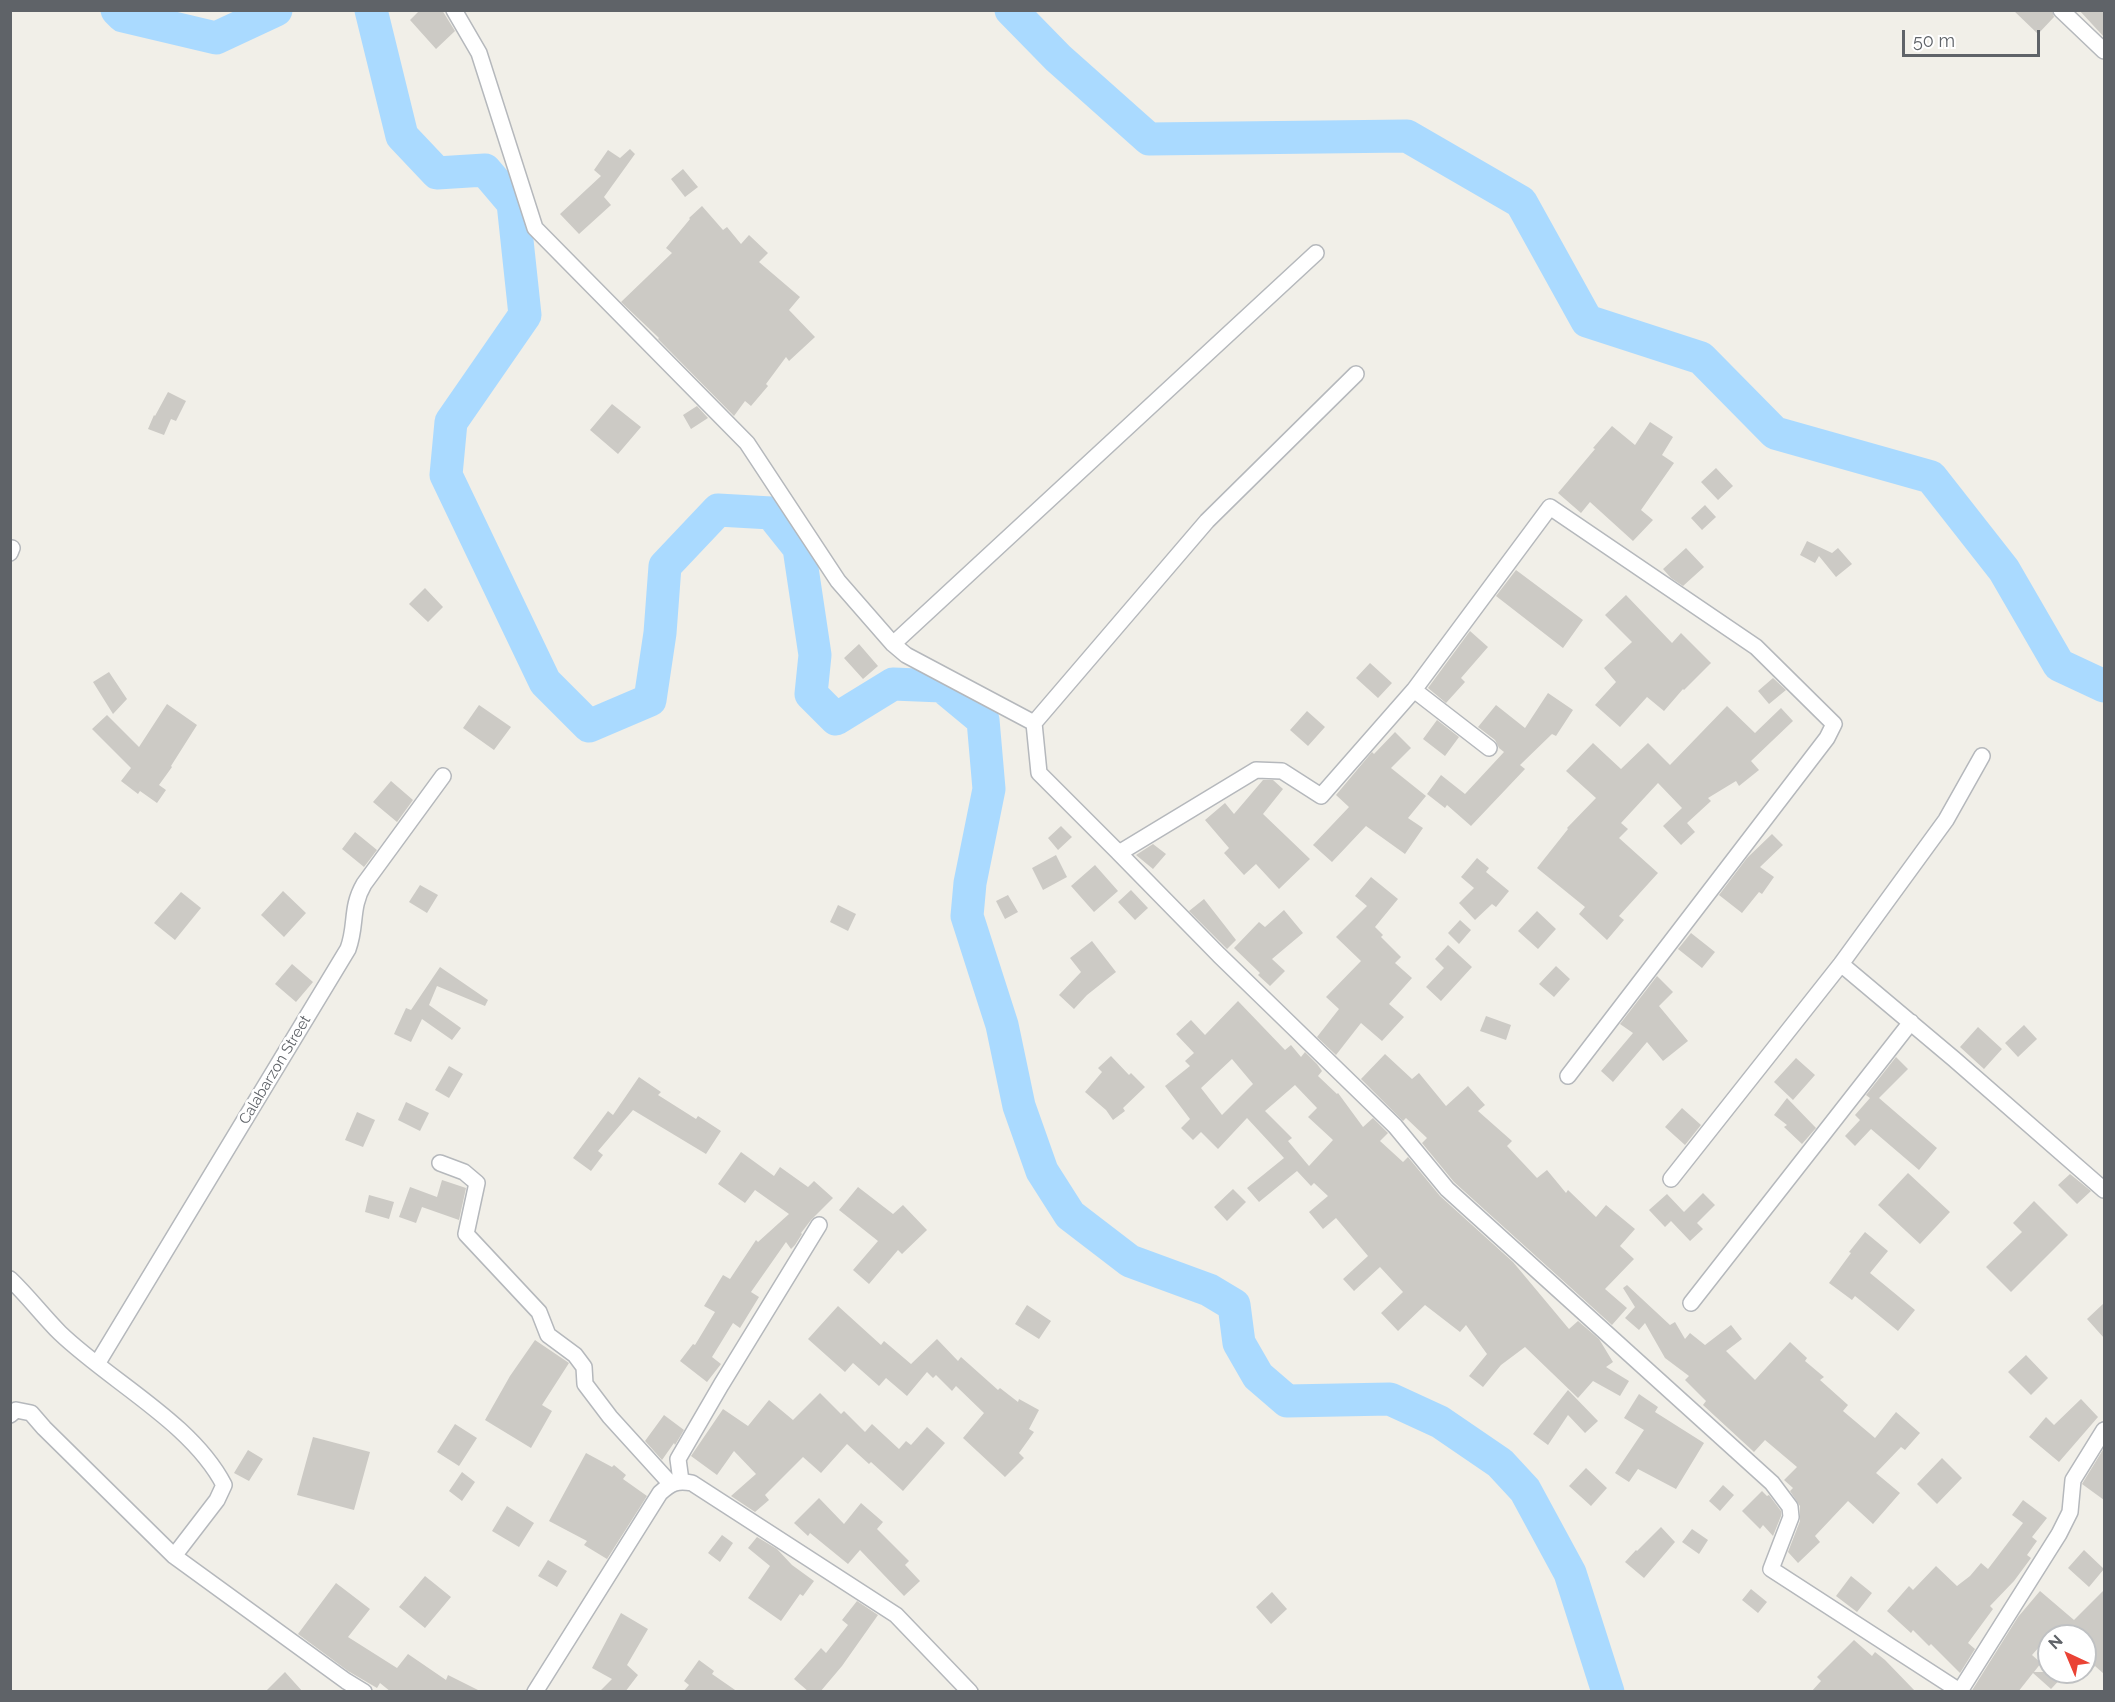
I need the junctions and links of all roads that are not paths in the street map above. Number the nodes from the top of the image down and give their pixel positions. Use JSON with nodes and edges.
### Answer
{"nodes":[{"id":1,"x":454,"y":10,"type":"edge"},
{"id":2,"x":2061,"y":10,"type":"edge"},
{"id":3,"x":2104,"y":51,"type":"edge"},
{"id":4,"x":1316,"y":253,"type":"dead end"},
{"id":5,"x":1356,"y":374,"type":"dead end"},
{"id":6,"x":894,"y":644,"type":"junction"},
{"id":7,"x":1414,"y":690,"type":"junction"},
{"id":8,"x":1034,"y":723,"type":"junction"},
{"id":9,"x":1489,"y":748,"type":"dead end"},
{"id":10,"x":1982,"y":756,"type":"dead end"},
{"id":11,"x":443,"y":776,"type":"dead end"},
{"id":12,"x":1119,"y":853,"type":"junction"},
{"id":13,"x":1841,"y":964,"type":"junction"},
{"id":14,"x":1911,"y":1022,"type":"junction"},
{"id":15,"x":1568,"y":1076,"type":"dead end"},
{"id":16,"x":440,"y":1163,"type":"dead end"},
{"id":17,"x":1671,"y":1179,"type":"dead end"},
{"id":18,"x":2104,"y":1190,"type":"edge"},
{"id":19,"x":819,"y":1225,"type":"dead end"},
{"id":20,"x":10,"y":1279,"type":"edge"},
{"id":21,"x":1691,"y":1303,"type":"dead end"},
{"id":22,"x":97,"y":1364,"type":"junction"},
{"id":23,"x":10,"y":1415,"type":"edge"},
{"id":24,"x":2104,"y":1430,"type":"edge"},
{"id":25,"x":676,"y":1482,"type":"junction"},
{"id":26,"x":174,"y":1556,"type":"junction"},
{"id":27,"x":1961,"y":1691,"type":"edge"},
{"id":28,"x":364,"y":1692,"type":"edge"},
{"id":29,"x":536,"y":1692,"type":"edge"},
{"id":30,"x":970,"y":1692,"type":"edge"}],
"edges":[{"from":1,"to":6,"type":"street"},
{"from":2,"to":3,"type":"street"},
{"from":4,"to":6,"type":"street"},
{"from":5,"to":8,"type":"street"},
{"from":6,"to":8,"type":"street"},
{"from":7,"to":9,"type":"street"},
{"from":7,"to":12,"type":"street"},
{"from":7,"to":15,"type":"street"},
{"from":8,"to":12,"type":"street"},
{"from":10,"to":13,"type":"street"},
{"from":11,"to":22,"type":"street","name":"Calabarzon Street"},
{"from":12,"to":27,"type":"street"},
{"from":13,"to":14,"type":"street"},
{"from":13,"to":17,"type":"street"},
{"from":14,"to":18,"type":"street"},
{"from":14,"to":21,"type":"street"},
{"from":16,"to":25,"type":"street"},
{"from":19,"to":25,"type":"street"},
{"from":20,"to":22,"type":"street"},
{"from":22,"to":26,"type":"street"},
{"from":23,"to":26,"type":"street"},
{"from":24,"to":27,"type":"street"},
{"from":25,"to":29,"type":"street"},
{"from":25,"to":30,"type":"street"},
{"from":26,"to":28,"type":"street"}]}
